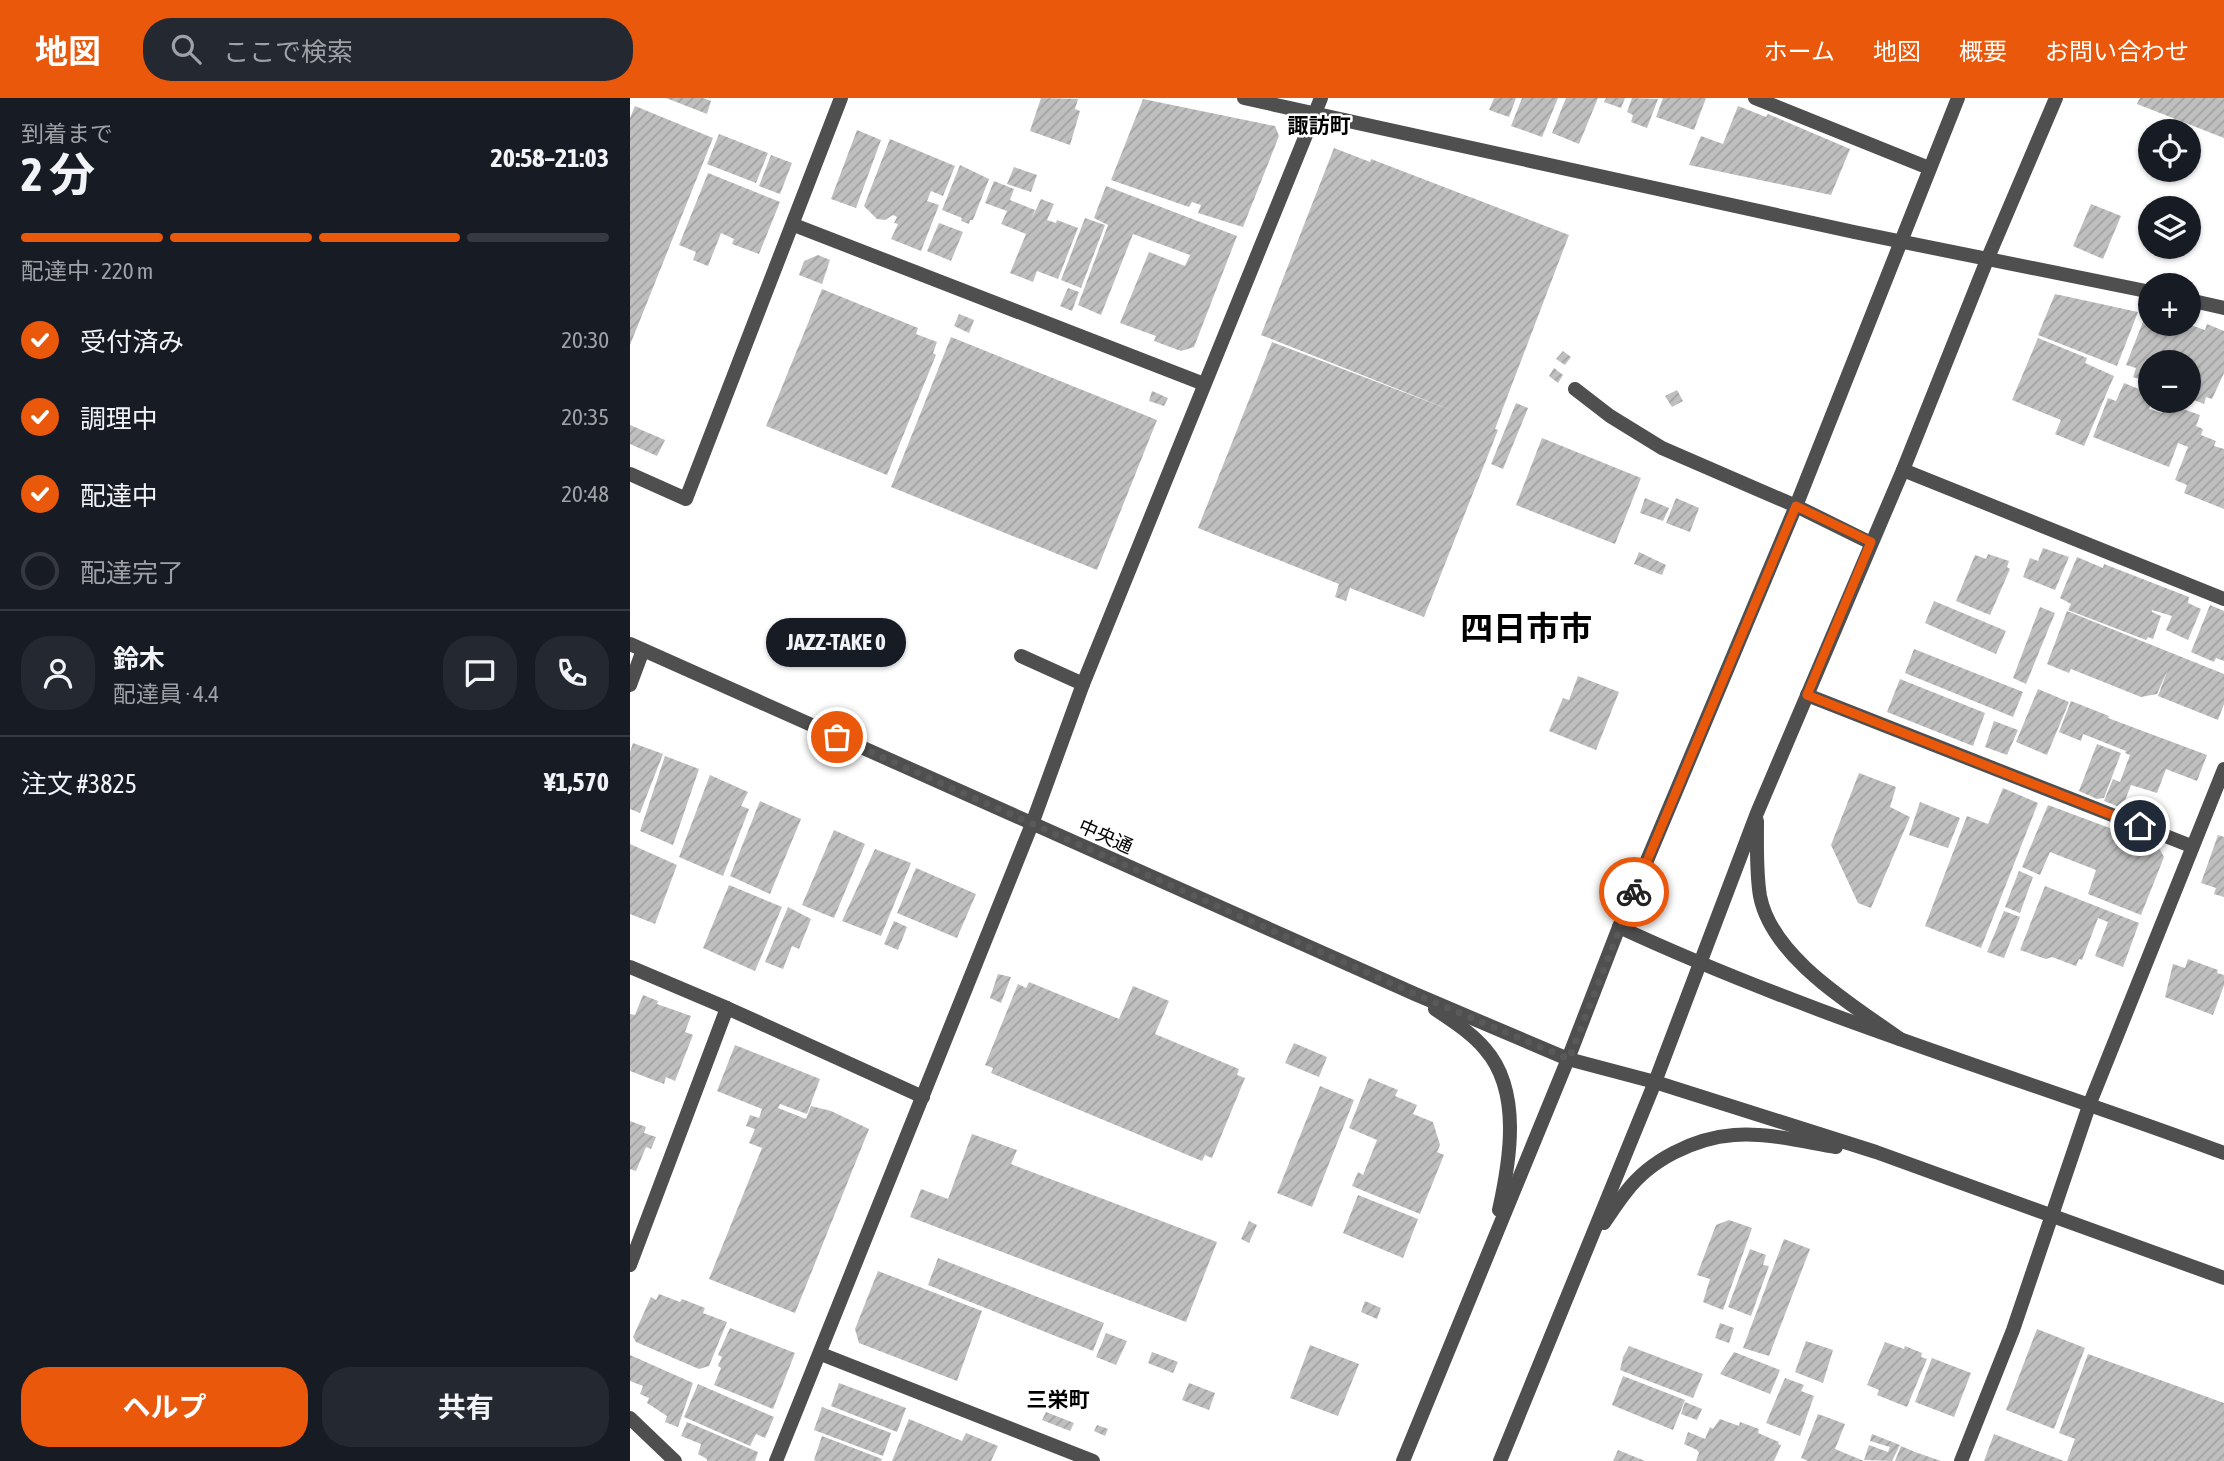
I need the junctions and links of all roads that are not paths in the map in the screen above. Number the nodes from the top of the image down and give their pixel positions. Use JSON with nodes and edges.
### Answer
{"nodes":[{"id":1,"x":841,"y":98,"type":"edge"},
{"id":2,"x":1244,"y":98,"type":"edge"},
{"id":3,"x":1321,"y":98,"type":"edge"},
{"id":4,"x":1755,"y":98,"type":"edge"},
{"id":5,"x":1958,"y":98,"type":"edge"},
{"id":6,"x":2056,"y":98,"type":"edge"},
{"id":7,"x":1315,"y":112,"type":"junction"},
{"id":8,"x":1930,"y":168,"type":"junction"},
{"id":9,"x":794,"y":225,"type":"junction"},
{"id":10,"x":1900,"y":241,"type":"junction"},
{"id":11,"x":1987,"y":260,"type":"junction"},
{"id":12,"x":2138,"y":289,"type":"edge"},
{"id":13,"x":2201,"y":303,"type":"edge"},
{"id":14,"x":2224,"y":308,"type":"edge"},
{"id":15,"x":1203,"y":384,"type":"junction"},
{"id":16,"x":1574,"y":389,"type":"dead end"},
{"id":17,"x":1903,"y":470,"type":"junction"},
{"id":18,"x":630,"y":474,"type":"edge"},
{"id":19,"x":1796,"y":506,"type":"junction"},
{"id":20,"x":1871,"y":542,"type":"junction"},
{"id":21,"x":2224,"y":599,"type":"edge"},
{"id":22,"x":636,"y":647,"type":"edge"},
{"id":23,"x":1021,"y":656,"type":"dead end"},
{"id":24,"x":1083,"y":684,"type":"junction"},
{"id":25,"x":630,"y":685,"type":"edge"},
{"id":26,"x":1807,"y":695,"type":"junction"},
{"id":27,"x":2224,"y":769,"type":"edge"},
{"id":28,"x":2220,"y":788,"type":"edge"},
{"id":29,"x":1757,"y":813,"type":"junction"},
{"id":30,"x":1032,"y":824,"type":"junction"},
{"id":31,"x":2191,"y":846,"type":"junction"},
{"id":32,"x":1619,"y":928,"type":"junction"},
{"id":33,"x":1699,"y":964,"type":"junction"},
{"id":34,"x":630,"y":967,"type":"edge"},
{"id":35,"x":1415,"y":994,"type":"junction"},
{"id":36,"x":727,"y":1008,"type":"junction"},
{"id":37,"x":1900,"y":1040,"type":"junction"},
{"id":38,"x":1569,"y":1059,"type":"junction"},
{"id":39,"x":1656,"y":1082,"type":"junction"},
{"id":40,"x":923,"y":1097,"type":"junction"},
{"id":41,"x":2090,"y":1103,"type":"junction"},
{"id":42,"x":1876,"y":1153,"type":"junction"},
{"id":43,"x":2224,"y":1153,"type":"edge"},
{"id":44,"x":2053,"y":1216,"type":"junction"},
{"id":45,"x":1587,"y":1248,"type":"junction"},
{"id":46,"x":1489,"y":1252,"type":"junction"},
{"id":47,"x":630,"y":1265,"type":"edge"},
{"id":48,"x":2224,"y":1278,"type":"edge"},
{"id":49,"x":821,"y":1354,"type":"junction"},
{"id":50,"x":630,"y":1418,"type":"edge"},
{"id":51,"x":1086,"y":1460,"type":"edge"},
{"id":52,"x":675,"y":1461,"type":"edge"},
{"id":53,"x":776,"y":1461,"type":"edge"},
{"id":54,"x":1403,"y":1461,"type":"edge"},
{"id":55,"x":1500,"y":1461,"type":"edge"},
{"id":56,"x":1961,"y":1461,"type":"edge"}],
"edges":[{"from":1,"to":9,"type":"street"},
{"from":2,"to":7,"type":"street"},
{"from":3,"to":7,"type":"street"},
{"from":4,"to":8,"type":"street"},
{"from":5,"to":8,"type":"street"},
{"from":6,"to":11,"type":"street"},
{"from":7,"to":10,"type":"street"},
{"from":7,"to":15,"type":"street"},
{"from":8,"to":10,"type":"street"},
{"from":9,"to":15,"type":"street"},
{"from":9,"to":18,"type":"street"},
{"from":10,"to":11,"type":"street"},
{"from":10,"to":19,"type":"street"},
{"from":11,"to":12,"type":"street"},
{"from":11,"to":17,"type":"street"},
{"from":13,"to":14,"type":"street"},
{"from":15,"to":24,"type":"street"},
{"from":16,"to":19,"type":"street"},
{"from":17,"to":20,"type":"street"},
{"from":17,"to":21,"type":"street"},
{"from":19,"to":20,"type":"street"},
{"from":19,"to":32,"type":"street"},
{"from":20,"to":26,"type":"street"},
{"from":22,"to":25,"type":"street"},
{"from":22,"to":30,"type":"street","name":"中央通"},
{"from":23,"to":24,"type":"street"},
{"from":24,"to":30,"type":"street"},
{"from":26,"to":29,"type":"street"},
{"from":26,"to":31,"type":"street"},
{"from":27,"to":28,"type":"street"},
{"from":28,"to":31,"type":"street"},
{"from":29,"to":33,"type":"street"},
{"from":29,"to":37,"type":"street"},
{"from":30,"to":35,"type":"street","name":"中央通"},
{"from":30,"to":40,"type":"street"},
{"from":31,"to":41,"type":"street"},
{"from":32,"to":33,"type":"street"},
{"from":32,"to":38,"type":"street"},
{"from":33,"to":37,"type":"street"},
{"from":33,"to":39,"type":"street"},
{"from":34,"to":36,"type":"street"},
{"from":35,"to":38,"type":"street","name":"中央通"},
{"from":35,"to":46,"type":"street"},
{"from":36,"to":40,"type":"street"},
{"from":36,"to":47,"type":"street"},
{"from":37,"to":41,"type":"street"},
{"from":38,"to":39,"type":"street","name":"中央通"},
{"from":38,"to":46,"type":"street"},
{"from":39,"to":42,"type":"street","name":"中央通"},
{"from":39,"to":45,"type":"street"},
{"from":40,"to":49,"type":"street"},
{"from":41,"to":43,"type":"street"},
{"from":41,"to":44,"type":"street"},
{"from":42,"to":44,"type":"street"},
{"from":42,"to":45,"type":"street"},
{"from":44,"to":48,"type":"street"},
{"from":44,"to":56,"type":"street"},
{"from":45,"to":55,"type":"street"},
{"from":46,"to":54,"type":"street"},
{"from":49,"to":51,"type":"street"},
{"from":49,"to":53,"type":"street"},
{"from":50,"to":52,"type":"street"}]}
